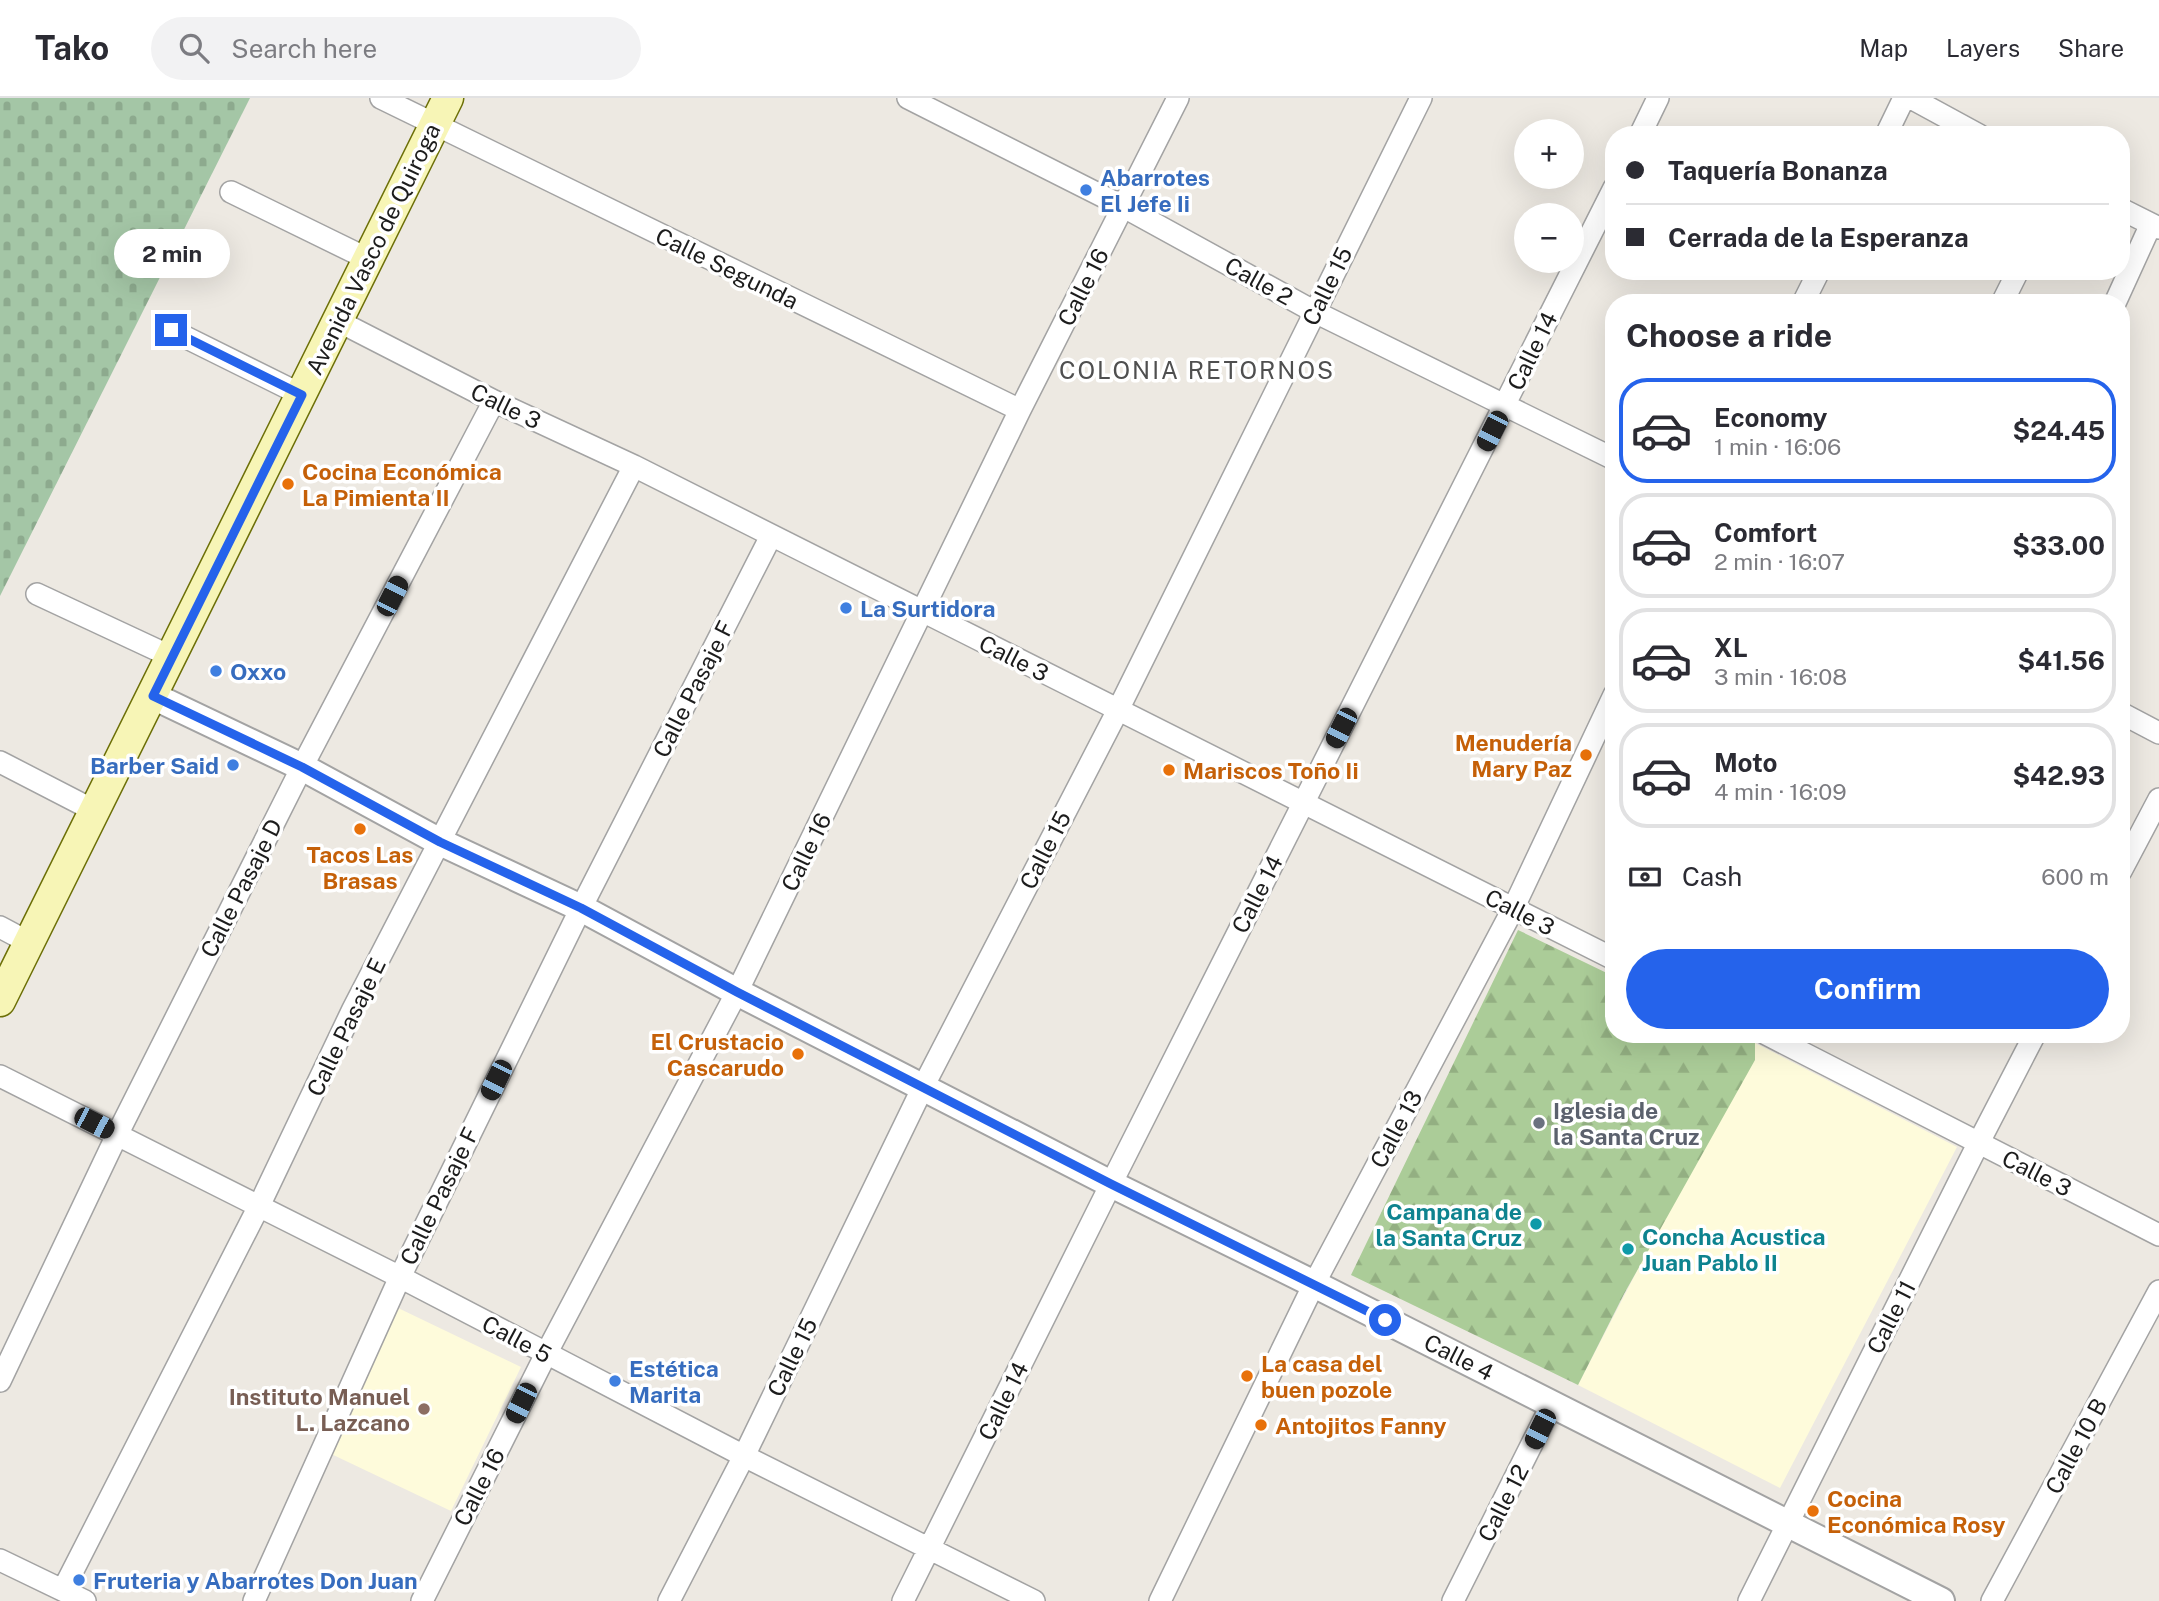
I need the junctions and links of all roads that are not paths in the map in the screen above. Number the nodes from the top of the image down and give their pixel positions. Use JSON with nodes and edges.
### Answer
{"nodes":[{"id":1,"x":382,"y":98,"type":"edge"},
{"id":2,"x":448,"y":98,"type":"edge"},
{"id":3,"x":908,"y":98,"type":"edge"},
{"id":4,"x":1178,"y":98,"type":"edge"},
{"id":5,"x":1421,"y":98,"type":"edge"},
{"id":6,"x":1658,"y":98,"type":"edge"},
{"id":7,"x":1904,"y":98,"type":"edge"},
{"id":8,"x":1911,"y":98,"type":"edge"},
{"id":9,"x":434,"y":125,"type":"junction"},
{"id":10,"x":1644,"y":126,"type":"edge"},
{"id":11,"x":1890,"y":126,"type":"edge"},
{"id":12,"x":1962,"y":126,"type":"edge"},
{"id":13,"x":231,"y":192,"type":"dead end"},
{"id":14,"x":1605,"y":206,"type":"edge"},
{"id":15,"x":1124,"y":207,"type":"junction"},
{"id":16,"x":2130,"y":214,"type":"edge"},
{"id":17,"x":2155,"y":226,"type":"edge"},
{"id":18,"x":368,"y":259,"type":"junction"},
{"id":19,"x":2130,"y":274,"type":"edge"},
{"id":20,"x":1315,"y":312,"type":"junction"},
{"id":21,"x":338,"y":321,"type":"junction"},
{"id":22,"x":171,"y":330,"type":"dead end"},
{"id":23,"x":302,"y":395,"type":"junction"},
{"id":24,"x":494,"y":401,"type":"junction"},
{"id":25,"x":1505,"y":406,"type":"junction"},
{"id":26,"x":1020,"y":410,"type":"junction"},
{"id":27,"x":1605,"y":455,"type":"edge"},
{"id":28,"x":634,"y":466,"type":"junction"},
{"id":29,"x":771,"y":536,"type":"junction"},
{"id":30,"x":37,"y":594,"type":"dead end"},
{"id":31,"x":923,"y":612,"type":"junction"},
{"id":32,"x":172,"y":657,"type":"junction"},
{"id":33,"x":153,"y":696,"type":"junction"},
{"id":34,"x":1118,"y":710,"type":"junction"},
{"id":35,"x":1605,"y":714,"type":"edge"},
{"id":36,"x":2130,"y":718,"type":"edge"},
{"id":37,"x":2159,"y":733,"type":"edge"},
{"id":38,"x":0,"y":762,"type":"edge"},
{"id":39,"x":302,"y":767,"type":"junction"},
{"id":40,"x":2159,"y":799,"type":"edge"},
{"id":41,"x":1303,"y":802,"type":"junction"},
{"id":42,"x":95,"y":811,"type":"junction"},
{"id":43,"x":440,"y":842,"type":"junction"},
{"id":44,"x":2130,"y":854,"type":"edge"},
{"id":45,"x":581,"y":908,"type":"junction"},
{"id":46,"x":1513,"y":909,"type":"junction"},
{"id":47,"x":0,"y":927,"type":"edge"},
{"id":48,"x":30,"y":943,"type":"junction"},
{"id":49,"x":1605,"y":954,"type":"edge"},
{"id":50,"x":737,"y":992,"type":"junction"},
{"id":51,"x":0,"y":1001,"type":"edge"},
{"id":52,"x":1783,"y":1043,"type":"edge"},
{"id":53,"x":2030,"y":1043,"type":"edge"},
{"id":54,"x":0,"y":1076,"type":"edge"},
{"id":55,"x":923,"y":1087,"type":"junction"},
{"id":56,"x":117,"y":1135,"type":"junction"},
{"id":57,"x":1978,"y":1144,"type":"junction"},
{"id":58,"x":1111,"y":1184,"type":"junction"},
{"id":59,"x":258,"y":1206,"type":"junction"},
{"id":60,"x":2159,"y":1235,"type":"edge"},
{"id":61,"x":400,"y":1277,"type":"junction"},
{"id":62,"x":1314,"y":1284,"type":"junction"},
{"id":63,"x":2159,"y":1291,"type":"edge"},
{"id":64,"x":545,"y":1354,"type":"junction"},
{"id":65,"x":0,"y":1381,"type":"edge"},
{"id":66,"x":1552,"y":1404,"type":"junction"},
{"id":67,"x":744,"y":1457,"type":"junction"},
{"id":68,"x":1787,"y":1523,"type":"junction"},
{"id":69,"x":930,"y":1549,"type":"junction"},
{"id":70,"x":0,"y":1560,"type":"edge"},
{"id":71,"x":63,"y":1590,"type":"junction"},
{"id":72,"x":1934,"y":1600,"type":"edge"},
{"id":73,"x":85,"y":1601,"type":"edge"},
{"id":74,"x":254,"y":1601,"type":"edge"},
{"id":75,"x":422,"y":1601,"type":"edge"},
{"id":76,"x":669,"y":1601,"type":"edge"},
{"id":77,"x":903,"y":1601,"type":"edge"},
{"id":78,"x":1034,"y":1601,"type":"edge"},
{"id":79,"x":1160,"y":1601,"type":"edge"},
{"id":80,"x":1453,"y":1601,"type":"edge"},
{"id":81,"x":1749,"y":1601,"type":"edge"},
{"id":82,"x":1992,"y":1601,"type":"edge"}],
"edges":[{"from":1,"to":9,"type":"street","name":"Calle Segunda"},
{"from":2,"to":9,"type":"main road","name":"Avenida Vasco de Quiroga"},
{"from":3,"to":15,"type":"street","name":"Calle 2"},
{"from":4,"to":15,"type":"street","name":"Calle 16"},
{"from":5,"to":20,"type":"street","name":"Calle 15"},
{"from":6,"to":10,"type":"street"},
{"from":7,"to":11,"type":"street"},
{"from":8,"to":12,"type":"street"},
{"from":9,"to":18,"type":"main road","name":"Avenida Vasco de Quiroga"},
{"from":9,"to":26,"type":"street","name":"Calle Segunda"},
{"from":13,"to":18,"type":"street"},
{"from":14,"to":25,"type":"street","name":"Calle 14"},
{"from":15,"to":20,"type":"street","name":"Calle 2"},
{"from":15,"to":26,"type":"street","name":"Calle 16"},
{"from":16,"to":17,"type":"street"},
{"from":17,"to":19,"type":"street"},
{"from":18,"to":21,"type":"main road","name":"Avenida Vasco de Quiroga"},
{"from":20,"to":25,"type":"street","name":"Calle 2"},
{"from":20,"to":34,"type":"street","name":"Calle 15"},
{"from":21,"to":23,"type":"main road","name":"Avenida Vasco de Quiroga"},
{"from":21,"to":24,"type":"street","name":"Calle 3"},
{"from":22,"to":23,"type":"street"},
{"from":23,"to":32,"type":"main road","name":"Avenida Vasco de Quiroga"},
{"from":24,"to":28,"type":"street","name":"Calle 3"},
{"from":24,"to":39,"type":"street","name":"Calle Pasaje D"},
{"from":25,"to":27,"type":"street","name":"Calle 2"},
{"from":25,"to":41,"type":"street","name":"Calle 14"},
{"from":26,"to":31,"type":"street","name":"Calle 16"},
{"from":28,"to":29,"type":"street","name":"Calle 3"},
{"from":28,"to":43,"type":"street","name":"Calle Pasaje E"},
{"from":29,"to":31,"type":"street","name":"Calle 3"},
{"from":29,"to":45,"type":"street","name":"Calle Pasaje F"},
{"from":30,"to":32,"type":"street"},
{"from":31,"to":34,"type":"street","name":"Calle 3"},
{"from":31,"to":50,"type":"street","name":"Calle 16"},
{"from":32,"to":33,"type":"main road","name":"Avenida Vasco de Quiroga"},
{"from":33,"to":39,"type":"street","name":"Calle 4"},
{"from":33,"to":42,"type":"main road","name":"Avenida Vasco de Quiroga"},
{"from":34,"to":41,"type":"street","name":"Calle 3"},
{"from":34,"to":55,"type":"street","name":"Calle 15"},
{"from":35,"to":46,"type":"street","name":"Calle 13"},
{"from":36,"to":37,"type":"street"},
{"from":38,"to":42,"type":"street"},
{"from":39,"to":43,"type":"street","name":"Calle 4"},
{"from":39,"to":56,"type":"street","name":"Calle Pasaje D"},
{"from":40,"to":44,"type":"street"},
{"from":41,"to":46,"type":"street","name":"Calle 3"},
{"from":41,"to":58,"type":"street","name":"Calle 14"},
{"from":42,"to":48,"type":"main road","name":"Avenida Vasco de Quiroga"},
{"from":43,"to":45,"type":"street","name":"Calle 4"},
{"from":43,"to":59,"type":"street","name":"Calle Pasaje E"},
{"from":45,"to":50,"type":"street","name":"Calle 4"},
{"from":45,"to":61,"type":"street","name":"Calle Pasaje F"},
{"from":46,"to":49,"type":"street","name":"Calle 3"},
{"from":46,"to":62,"type":"street","name":"Calle 13"},
{"from":47,"to":48,"type":"street"},
{"from":48,"to":51,"type":"main road","name":"Avenida Vasco de Quiroga"},
{"from":50,"to":55,"type":"street","name":"Calle 4"},
{"from":50,"to":64,"type":"street","name":"Calle 16"},
{"from":52,"to":57,"type":"street","name":"Calle 3"},
{"from":53,"to":57,"type":"street","name":"Calle 11"},
{"from":54,"to":56,"type":"street","name":"Calle 5"},
{"from":55,"to":58,"type":"street","name":"Calle 4"},
{"from":55,"to":67,"type":"street","name":"Calle 15"},
{"from":56,"to":59,"type":"street","name":"Calle 5"},
{"from":56,"to":65,"type":"street","name":"Calle Pasaje D"},
{"from":57,"to":60,"type":"street","name":"Calle 3"},
{"from":57,"to":68,"type":"street","name":"Calle 11"},
{"from":58,"to":62,"type":"street","name":"Calle 4"},
{"from":58,"to":69,"type":"street","name":"Calle 14"},
{"from":59,"to":61,"type":"street","name":"Calle 5"},
{"from":59,"to":71,"type":"street","name":"Calle Pasaje E"},
{"from":61,"to":64,"type":"street","name":"Calle 5"},
{"from":61,"to":74,"type":"street","name":"Calle Pasaje F"},
{"from":62,"to":66,"type":"street","name":"Calle 4"},
{"from":62,"to":79,"type":"street","name":"Calle 13"},
{"from":63,"to":82,"type":"street","name":"Calle 10 B"},
{"from":64,"to":67,"type":"street","name":"Calle 5"},
{"from":64,"to":75,"type":"street","name":"Calle 16"},
{"from":66,"to":68,"type":"street","name":"Calle 4"},
{"from":66,"to":80,"type":"street","name":"Calle 12"},
{"from":67,"to":69,"type":"street","name":"Calle 5"},
{"from":67,"to":76,"type":"street","name":"Calle 15"},
{"from":68,"to":72,"type":"street","name":"Calle 4"},
{"from":68,"to":81,"type":"street","name":"Calle 11"},
{"from":69,"to":77,"type":"street","name":"Calle 14"},
{"from":69,"to":78,"type":"street","name":"Calle 5"},
{"from":70,"to":71,"type":"street"},
{"from":71,"to":73,"type":"street"}]}
